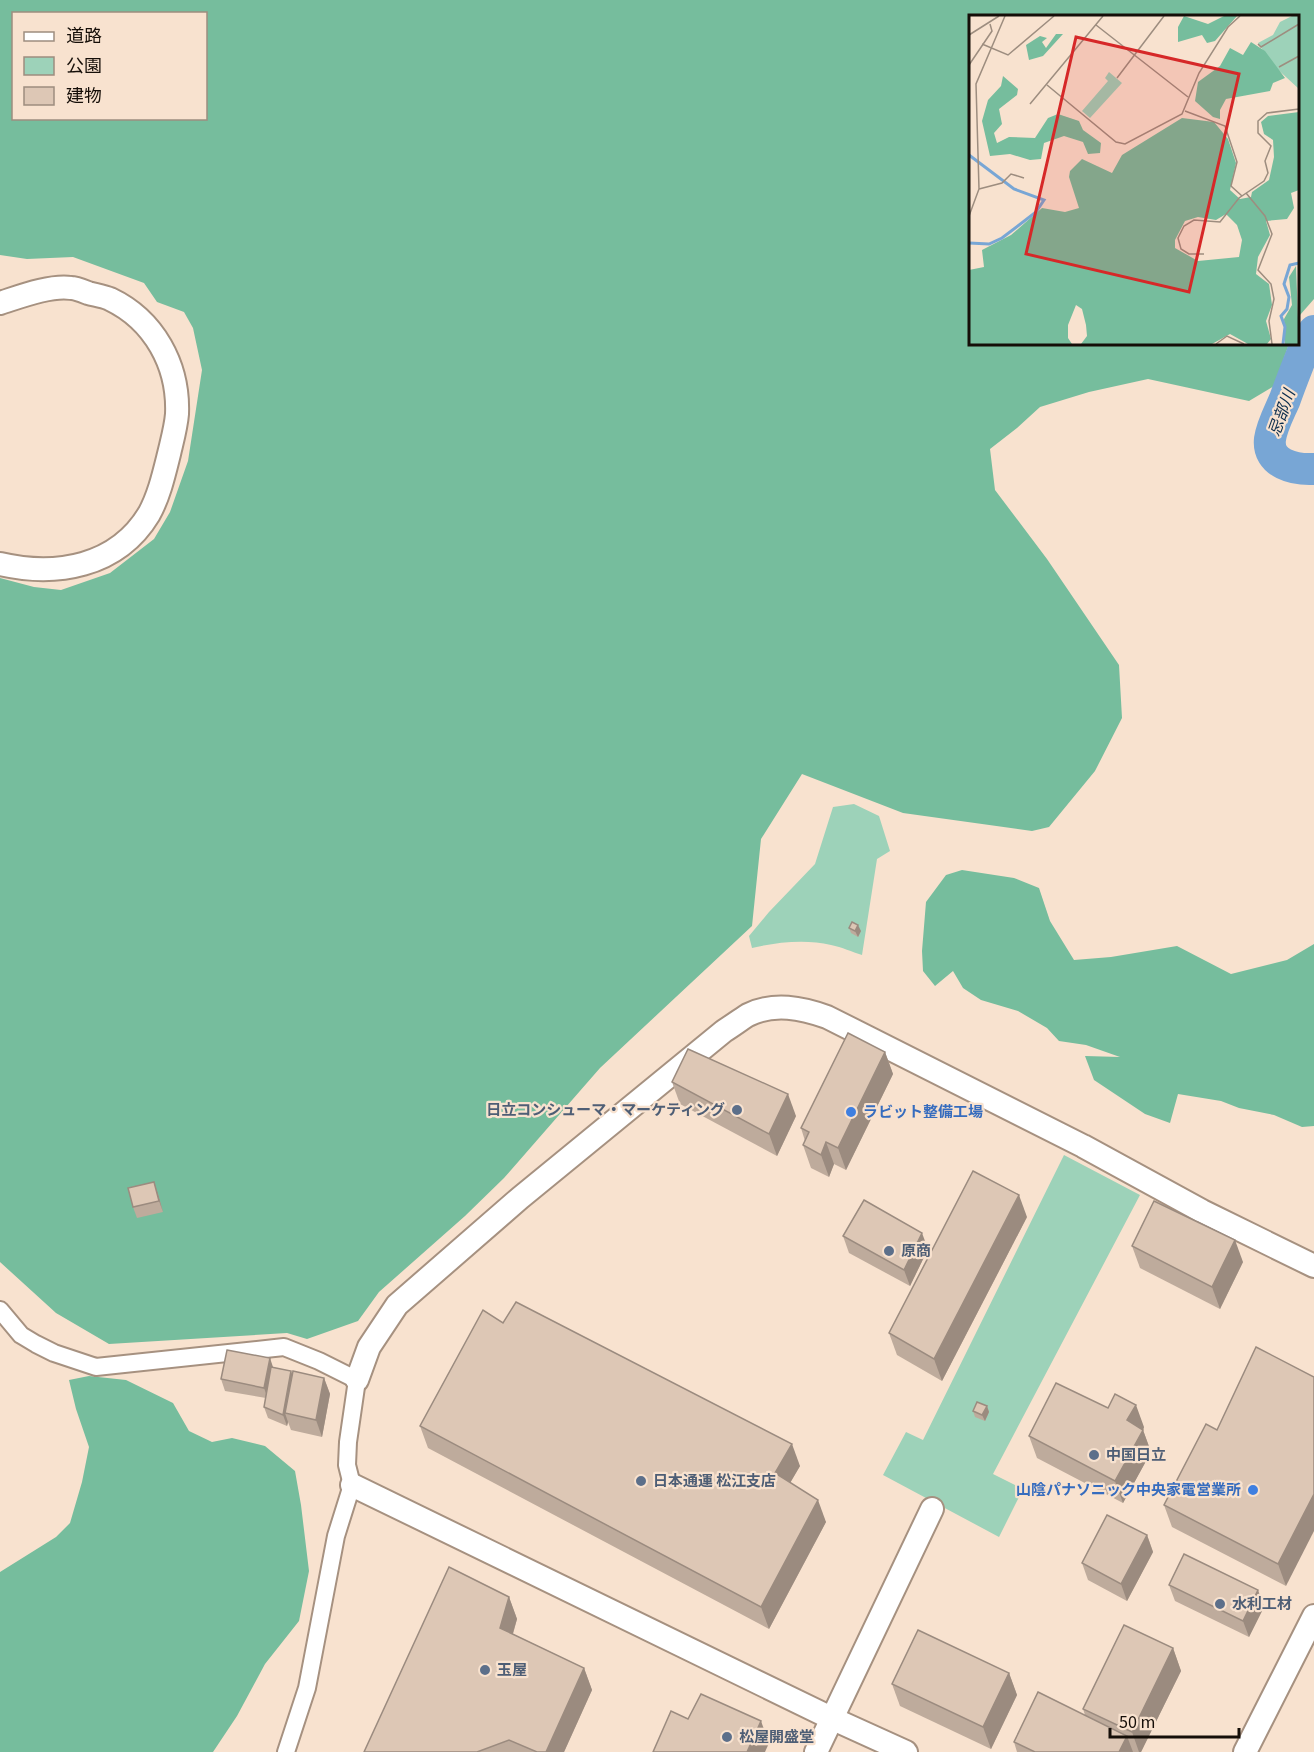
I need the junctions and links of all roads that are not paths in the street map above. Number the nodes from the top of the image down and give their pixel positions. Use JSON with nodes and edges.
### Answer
{"nodes":[{"id":1,"x":0,"y":303,"type":"edge"},
{"id":2,"x":0,"y":564,"type":"edge"},
{"id":3,"x":1314,"y":1266,"type":"edge"},
{"id":4,"x":0,"y":1310,"type":"edge"},
{"id":5,"x":357,"y":1380,"type":"junction"},
{"id":6,"x":352,"y":1485,"type":"junction"},
{"id":7,"x":932,"y":1509,"type":"dead end"},
{"id":8,"x":1314,"y":1616,"type":"edge"},
{"id":9,"x":831,"y":1718,"type":"junction"},
{"id":10,"x":286,"y":1752,"type":"edge"},
{"id":11,"x":816,"y":1752,"type":"edge"},
{"id":12,"x":906,"y":1752,"type":"edge"},
{"id":13,"x":1245,"y":1752,"type":"edge"}],
"edges":[{"from":1,"to":2,"type":"street"},
{"from":3,"to":5,"type":"street"},
{"from":4,"to":5,"type":"street"},
{"from":5,"to":6,"type":"street"},
{"from":6,"to":9,"type":"street"},
{"from":6,"to":10,"type":"street"},
{"from":7,"to":9,"type":"street"},
{"from":8,"to":13,"type":"street"},
{"from":9,"to":11,"type":"street"},
{"from":9,"to":12,"type":"street"}]}
